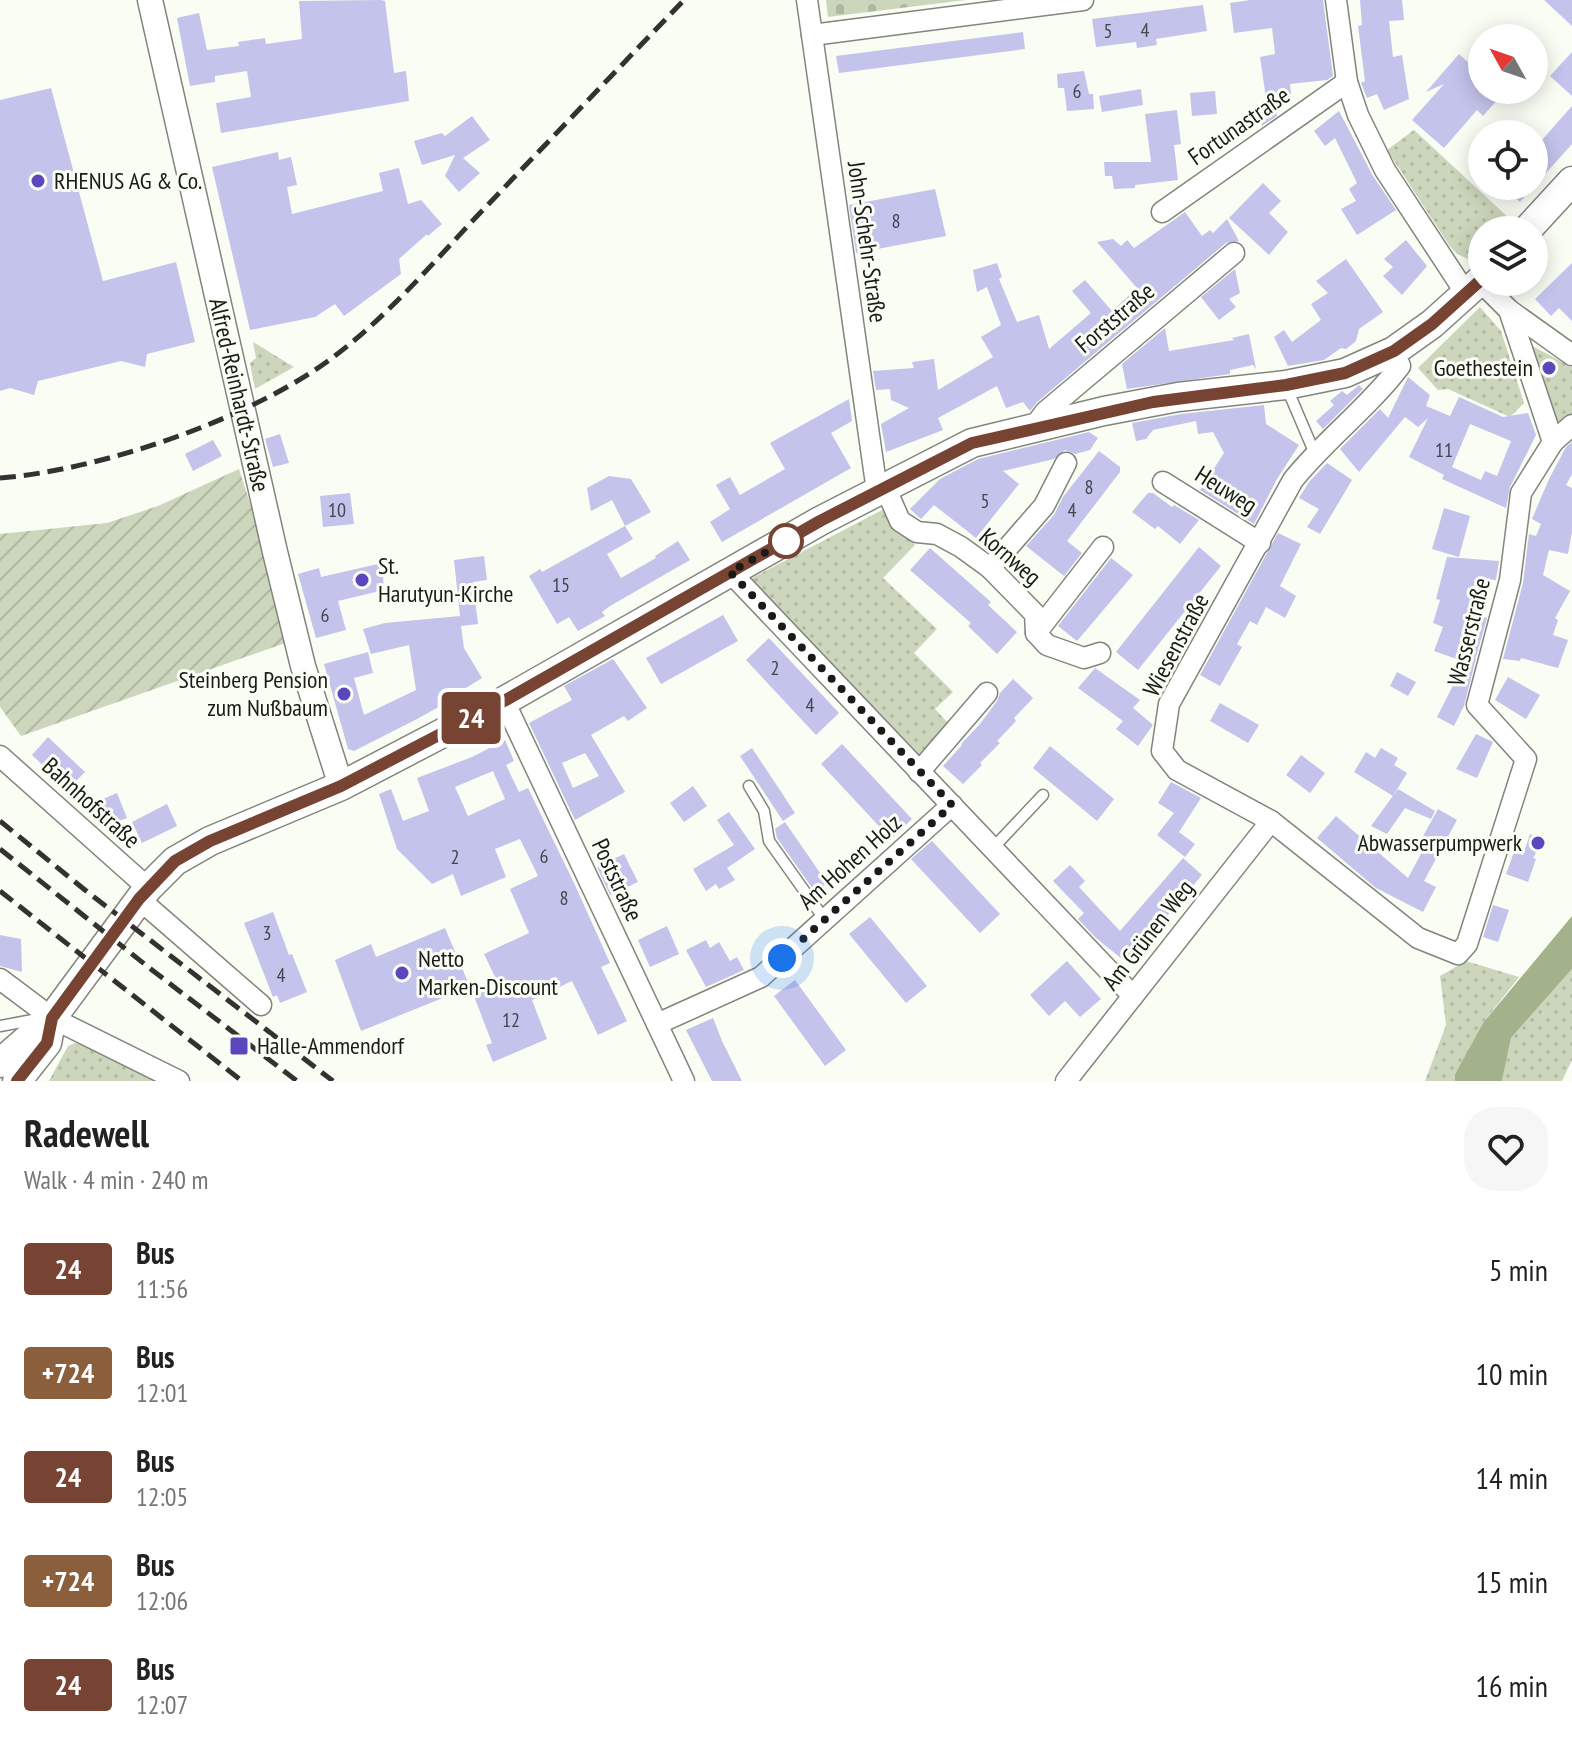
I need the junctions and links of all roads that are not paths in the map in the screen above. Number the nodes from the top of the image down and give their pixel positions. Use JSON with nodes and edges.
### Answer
{"nodes":[{"id":1,"x":150,"y":0,"type":"edge"},
{"id":2,"x":807,"y":0,"type":"edge"},
{"id":3,"x":1083,"y":0,"type":"edge"},
{"id":4,"x":1336,"y":0,"type":"edge"},
{"id":5,"x":961,"y":8,"type":"edge"},
{"id":6,"x":812,"y":35,"type":"junction"},
{"id":7,"x":1347,"y":82,"type":"junction"},
{"id":8,"x":1572,"y":181,"type":"edge"},
{"id":9,"x":1162,"y":212,"type":"dead end"},
{"id":10,"x":1540,"y":216,"type":"edge"},
{"id":11,"x":1234,"y":253,"type":"dead end"},
{"id":12,"x":1468,"y":275,"type":"edge"},
{"id":13,"x":1468,"y":291,"type":"edge"},
{"id":14,"x":1491,"y":296,"type":"edge"},
{"id":15,"x":1509,"y":310,"type":"junction"},
{"id":16,"x":1394,"y":351,"type":"junction"},
{"id":17,"x":1572,"y":355,"type":"edge"},
{"id":18,"x":1286,"y":385,"type":"junction"},
{"id":19,"x":1572,"y":425,"type":"edge"},
{"id":20,"x":1034,"y":427,"type":"junction"},
{"id":21,"x":1553,"y":442,"type":"junction"},
{"id":22,"x":1315,"y":454,"type":"junction"},
{"id":23,"x":1066,"y":463,"type":"dead end"},
{"id":24,"x":1163,"y":482,"type":"dead end"},
{"id":25,"x":881,"y":489,"type":"junction"},
{"id":26,"x":1260,"y":543,"type":"junction"},
{"id":27,"x":1103,"y":547,"type":"dead end"},
{"id":28,"x":990,"y":568,"type":"junction"},
{"id":29,"x":730,"y":572,"type":"junction"},
{"id":30,"x":1036,"y":633,"type":"junction"},
{"id":31,"x":1100,"y":653,"type":"dead end"},
{"id":32,"x":987,"y":693,"type":"dead end"},
{"id":33,"x":504,"y":701,"type":"junction"},
{"id":34,"x":0,"y":756,"type":"edge"},
{"id":35,"x":919,"y":772,"type":"junction"},
{"id":36,"x":341,"y":786,"type":"junction"},
{"id":37,"x":749,"y":786,"type":"dead end"},
{"id":38,"x":1043,"y":795,"type":"dead end"},
{"id":39,"x":952,"y":805,"type":"junction"},
{"id":40,"x":1271,"y":821,"type":"junction"},
{"id":41,"x":993,"y":848,"type":"junction"},
{"id":42,"x":144,"y":894,"type":"junction"},
{"id":43,"x":825,"y":920,"type":"junction"},
{"id":44,"x":0,"y":979,"type":"edge"},
{"id":45,"x":1133,"y":996,"type":"junction"},
{"id":46,"x":261,"y":1005,"type":"dead end"},
{"id":47,"x":52,"y":1018,"type":"junction"},
{"id":48,"x":657,"y":1024,"type":"junction"},
{"id":49,"x":0,"y":1026,"type":"edge"},
{"id":50,"x":0,"y":1063,"type":"edge"},
{"id":51,"x":17,"y":1081,"type":"edge"},
{"id":52,"x":179,"y":1081,"type":"edge"},
{"id":53,"x":684,"y":1081,"type":"edge"},
{"id":54,"x":1066,"y":1081,"type":"edge"}],
"edges":[{"from":1,"to":36,"type":"street","name":"Alfred-Reinhardt-Straße"},
{"from":2,"to":6,"type":"street","name":"John-Schehr-Straße"},
{"from":3,"to":5,"type":"street"},
{"from":4,"to":7,"type":"street"},
{"from":5,"to":6,"type":"street"},
{"from":6,"to":25,"type":"street","name":"John-Schehr-Straße"},
{"from":7,"to":9,"type":"street","name":"Fortunastraße"},
{"from":7,"to":12,"type":"street"},
{"from":8,"to":10,"type":"main road"},
{"from":11,"to":20,"type":"street","name":"Forststraße"},
{"from":13,"to":16,"type":"main road"},
{"from":14,"to":15,"type":"street"},
{"from":15,"to":17,"type":"street"},
{"from":15,"to":21,"type":"street"},
{"from":16,"to":18,"type":"main road"},
{"from":16,"to":22,"type":"street","name":"Wiesenstraße"},
{"from":18,"to":20,"type":"main road"},
{"from":18,"to":22,"type":"lane"},
{"from":19,"to":21,"type":"street"},
{"from":20,"to":25,"type":"main road"},
{"from":21,"to":40,"type":"street","name":"Wasserstraße"},
{"from":22,"to":26,"type":"street","name":"Wiesenstraße"},
{"from":23,"to":28,"type":"street"},
{"from":24,"to":26,"type":"street","name":"Heuweg"},
{"from":25,"to":28,"type":"street","name":"Kornweg"},
{"from":25,"to":29,"type":"main road"},
{"from":26,"to":40,"type":"street","name":"Wiesenstraße"},
{"from":27,"to":30,"type":"street"},
{"from":28,"to":30,"type":"street","name":"Kornweg"},
{"from":29,"to":33,"type":"main road"},
{"from":29,"to":35,"type":"street"},
{"from":30,"to":31,"type":"street"},
{"from":32,"to":35,"type":"street"},
{"from":33,"to":36,"type":"main road"},
{"from":33,"to":48,"type":"street","name":"Poststraße"},
{"from":34,"to":42,"type":"street","name":"Bahnhofstraße"},
{"from":35,"to":39,"type":"street"},
{"from":36,"to":42,"type":"main road"},
{"from":37,"to":43,"type":"lane"},
{"from":38,"to":41,"type":"lane"},
{"from":39,"to":41,"type":"street"},
{"from":39,"to":43,"type":"street","name":"Am Hohen Holz"},
{"from":40,"to":45,"type":"street","name":"Am Grünen Weg"},
{"from":41,"to":45,"type":"street"},
{"from":42,"to":46,"type":"street","name":"Bahnhofstraße"},
{"from":42,"to":47,"type":"main road"},
{"from":43,"to":48,"type":"street","name":"Am Hohen Holz"},
{"from":44,"to":47,"type":"street"},
{"from":45,"to":54,"type":"street","name":"Am Grünen Weg"},
{"from":47,"to":49,"type":"lane"},
{"from":47,"to":50,"type":"main road"},
{"from":47,"to":51,"type":"main road"},
{"from":47,"to":52,"type":"street"},
{"from":48,"to":53,"type":"street","name":"Poststraße"}]}
